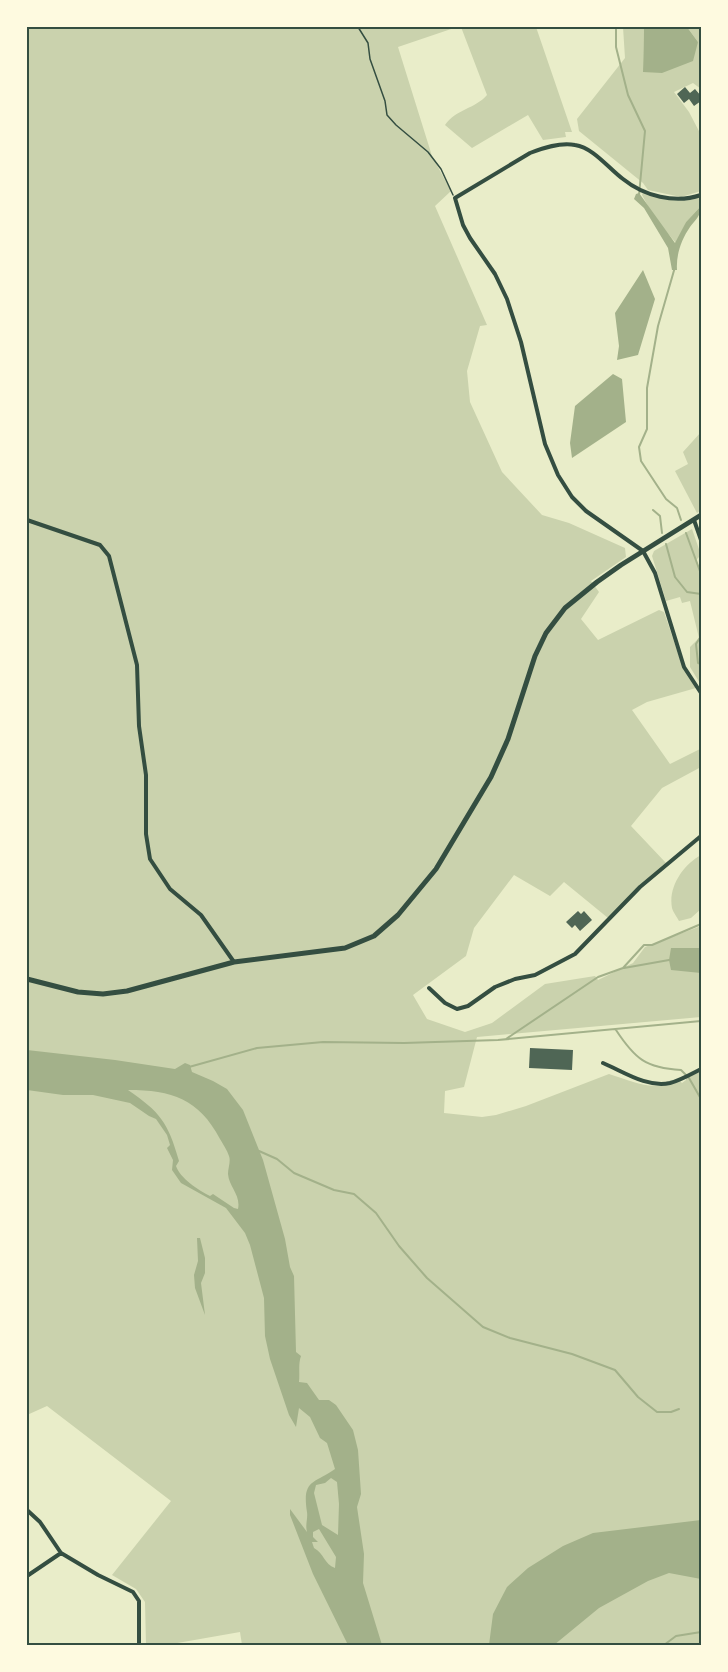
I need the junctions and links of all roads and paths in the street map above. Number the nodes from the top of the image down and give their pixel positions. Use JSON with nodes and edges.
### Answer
{"nodes":[{"id":1,"x":358,"y":27,"type":"edge"},
{"id":2,"x":701,"y":195,"type":"edge"},
{"id":3,"x":455,"y":198,"type":"junction"},
{"id":4,"x":701,"y":515,"type":"edge"},
{"id":5,"x":27,"y":520,"type":"edge"},
{"id":6,"x":694,"y":520,"type":"junction"},
{"id":7,"x":701,"y":540,"type":"edge"},
{"id":8,"x":643,"y":551,"type":"junction"},
{"id":9,"x":701,"y":693,"type":"edge"},
{"id":10,"x":701,"y":836,"type":"edge"},
{"id":11,"x":234,"y":962,"type":"junction"},
{"id":12,"x":27,"y":979,"type":"edge"},
{"id":13,"x":429,"y":988,"type":"dead end"},
{"id":14,"x":603,"y":1063,"type":"dead end"},
{"id":15,"x":701,"y":1069,"type":"edge"},
{"id":16,"x":27,"y":1510,"type":"edge"},
{"id":17,"x":61,"y":1552,"type":"junction"},
{"id":18,"x":27,"y":1576,"type":"edge"},
{"id":19,"x":139,"y":1645,"type":"edge"}],
"edges":[{"from":1,"to":3,"type":"path"},
{"from":2,"to":3,"type":"street"},
{"from":3,"to":8,"type":"street"},
{"from":4,"to":6,"type":"main road"},
{"from":5,"to":11,"type":"street"},
{"from":6,"to":7,"type":"street"},
{"from":6,"to":8,"type":"main road"},
{"from":8,"to":9,"type":"street"},
{"from":8,"to":11,"type":"main road"},
{"from":10,"to":13,"type":"street"},
{"from":11,"to":12,"type":"main road"},
{"from":14,"to":15,"type":"street"},
{"from":16,"to":17,"type":"street"},
{"from":17,"to":18,"type":"street"},
{"from":17,"to":19,"type":"street"}]}
